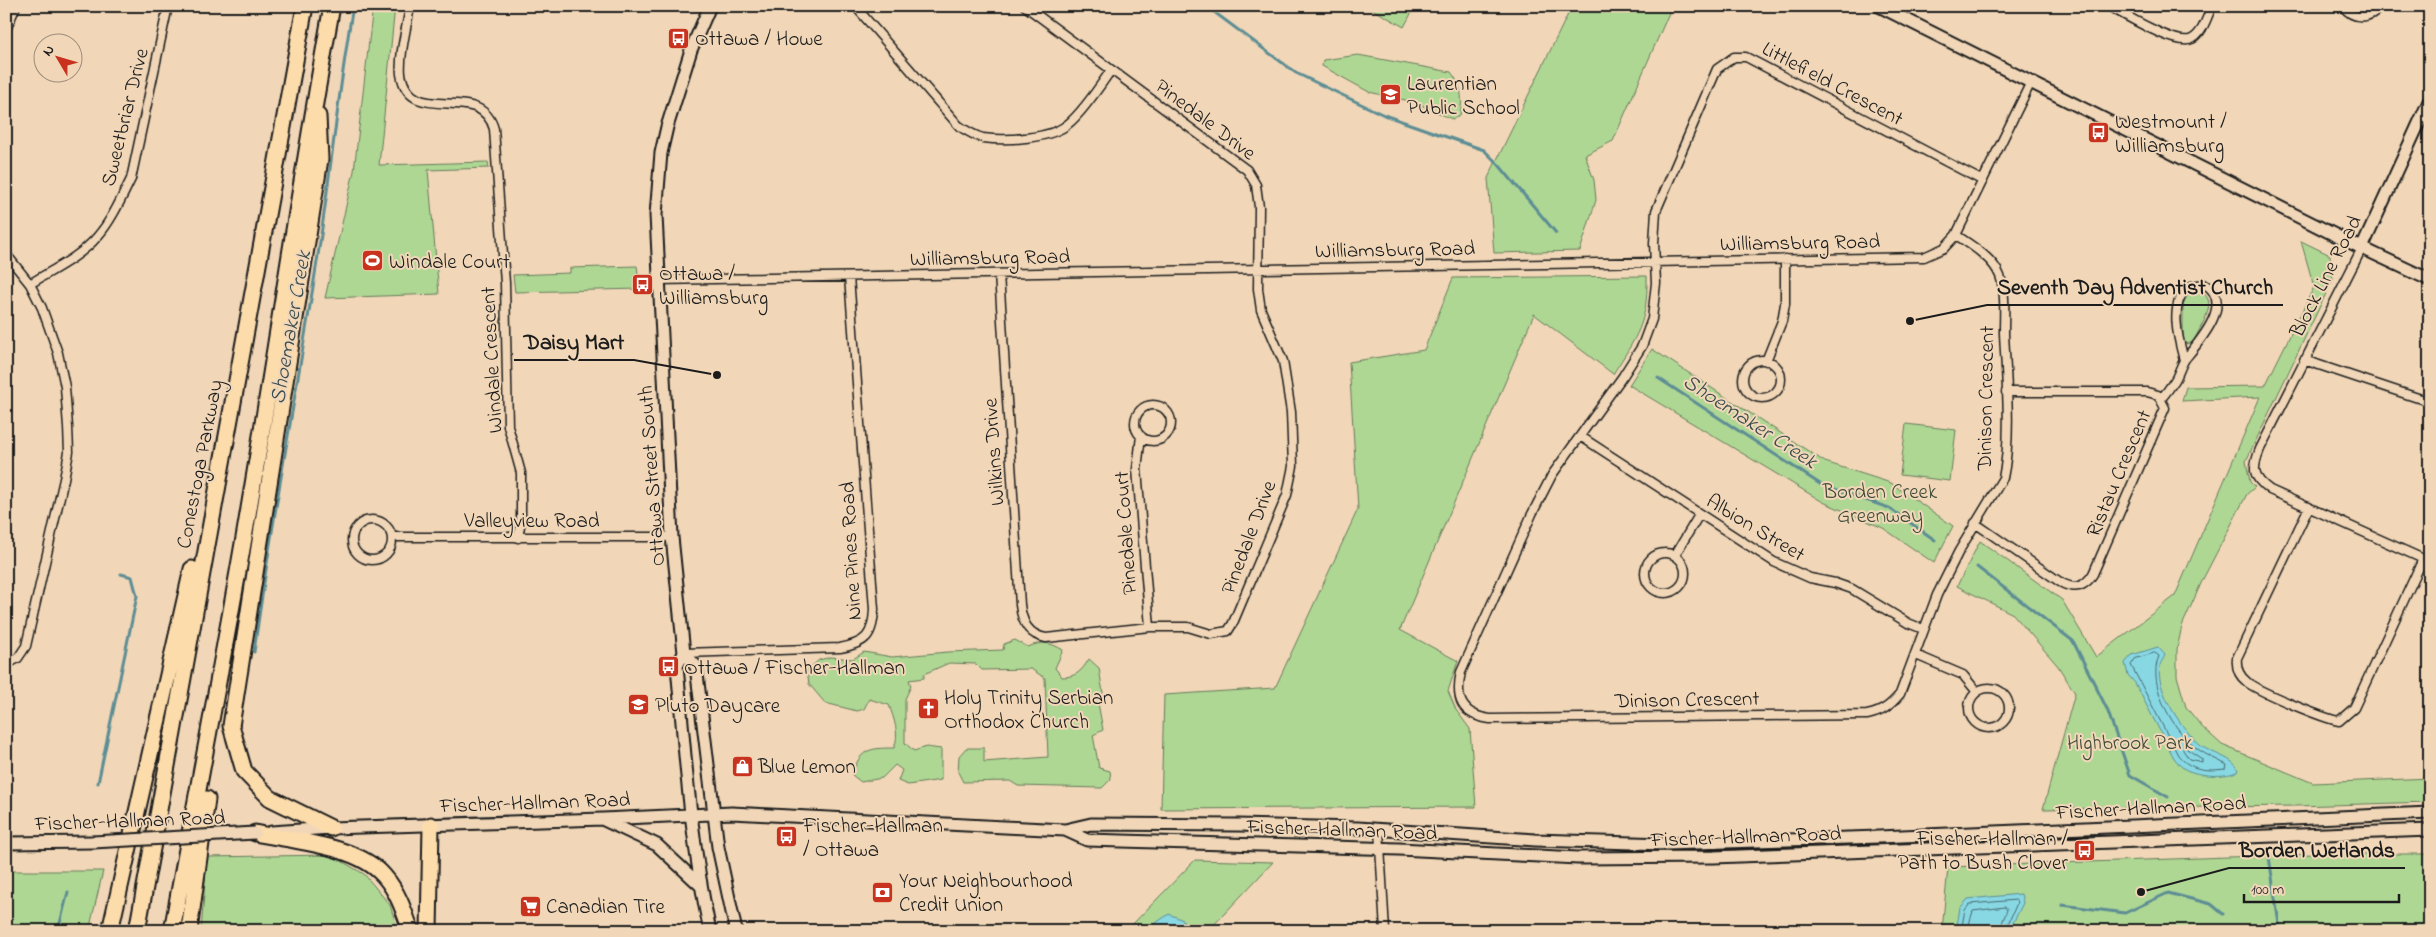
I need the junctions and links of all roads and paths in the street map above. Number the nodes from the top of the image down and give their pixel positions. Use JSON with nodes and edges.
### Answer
{"nodes":[{"id":1,"x":16,"y":6,"type":"edge"},
{"id":2,"x":168,"y":6,"type":"edge"},
{"id":3,"x":305,"y":6,"type":"edge"},
{"id":4,"x":332,"y":6,"type":"edge"},
{"id":5,"x":412,"y":6,"type":"edge"},
{"id":6,"x":710,"y":6,"type":"edge"},
{"id":7,"x":856,"y":6,"type":"edge"},
{"id":8,"x":1025,"y":6,"type":"edge"},
{"id":9,"x":1879,"y":6,"type":"edge"},
{"id":10,"x":2108,"y":6,"type":"edge"},
{"id":11,"x":2212,"y":6,"type":"edge"},
{"id":12,"x":2343,"y":6,"type":"edge"},
{"id":13,"x":2380,"y":6,"type":"edge"},
{"id":14,"x":1897,"y":10,"type":"edge"},
{"id":15,"x":6,"y":30,"type":"edge"},
{"id":16,"x":1110,"y":70,"type":"junction"},
{"id":17,"x":2030,"y":84,"type":"junction"},
{"id":18,"x":317,"y":87,"type":"junction"},
{"id":19,"x":2430,"y":99,"type":"edge"},
{"id":20,"x":1983,"y":181,"type":"junction"},
{"id":21,"x":1956,"y":235,"type":"junction"},
{"id":22,"x":2362,"y":248,"type":"junction"},
{"id":23,"x":6,"y":254,"type":"edge"},
{"id":24,"x":1785,"y":259,"type":"junction"},
{"id":25,"x":1656,"y":262,"type":"junction"},
{"id":26,"x":1259,"y":268,"type":"junction"},
{"id":27,"x":999,"y":274,"type":"junction"},
{"id":28,"x":849,"y":277,"type":"junction"},
{"id":29,"x":659,"y":280,"type":"junction"},
{"id":30,"x":2430,"y":280,"type":"edge"},
{"id":31,"x":30,"y":284,"type":"junction"},
{"id":32,"x":2184,"y":360,"type":"junction"},
{"id":33,"x":2304,"y":360,"type":"junction"},
{"id":34,"x":1766,"y":361,"type":"junction"},
{"id":35,"x":2006,"y":392,"type":"junction"},
{"id":36,"x":2161,"y":399,"type":"junction"},
{"id":37,"x":2430,"y":402,"type":"edge"},
{"id":38,"x":1141,"y":436,"type":"junction"},
{"id":39,"x":1580,"y":436,"type":"junction"},
{"id":40,"x":2309,"y":507,"type":"junction"},
{"id":41,"x":1699,"y":514,"type":"junction"},
{"id":42,"x":1976,"y":523,"type":"junction"},
{"id":43,"x":672,"y":536,"type":"junction"},
{"id":44,"x":207,"y":538,"type":"junction"},
{"id":45,"x":392,"y":538,"type":"junction"},
{"id":46,"x":518,"y":538,"type":"junction"},
{"id":47,"x":1675,"y":555,"type":"junction"},
{"id":48,"x":2426,"y":561,"type":"edge"},
{"id":49,"x":1026,"y":627,"type":"joint"},
{"id":50,"x":1150,"y":627,"type":"junction"},
{"id":51,"x":1923,"y":629,"type":"junction"},
{"id":52,"x":684,"y":653,"type":"junction"},
{"id":53,"x":1916,"y":655,"type":"junction"},
{"id":54,"x":6,"y":665,"type":"edge"},
{"id":55,"x":1977,"y":692,"type":"junction"},
{"id":56,"x":209,"y":738,"type":"junction"},
{"id":57,"x":692,"y":813,"type":"junction"},
{"id":58,"x":2430,"y":813,"type":"edge"},
{"id":59,"x":715,"y":814,"type":"junction"},
{"id":60,"x":602,"y":819,"type":"junction"},
{"id":61,"x":437,"y":825,"type":"junction"},
{"id":62,"x":331,"y":828,"type":"junction"},
{"id":63,"x":1065,"y":830,"type":"junction"},
{"id":64,"x":1379,"y":830,"type":"junction"},
{"id":65,"x":2430,"y":830,"type":"edge"},
{"id":66,"x":255,"y":833,"type":"junction"},
{"id":67,"x":6,"y":844,"type":"edge"},
{"id":68,"x":1379,"y":848,"type":"junction"},
{"id":69,"x":700,"y":885,"type":"junction"},
{"id":70,"x":110,"y":931,"type":"edge"},
{"id":71,"x":137,"y":931,"type":"edge"},
{"id":72,"x":172,"y":931,"type":"edge"},
{"id":73,"x":189,"y":931,"type":"edge"},
{"id":74,"x":411,"y":931,"type":"edge"},
{"id":75,"x":429,"y":931,"type":"edge"},
{"id":76,"x":710,"y":931,"type":"edge"},
{"id":77,"x":736,"y":931,"type":"edge"},
{"id":78,"x":1385,"y":931,"type":"edge"}],
"edges":[{"from":1,"to":15,"type":"street"},
{"from":2,"to":31,"type":"street","name":"Sweetbriar Drive"},
{"from":3,"to":44,"type":"highway","name":"Conestoga Parkway"},
{"from":4,"to":18,"type":"highway"},
{"from":5,"to":46,"type":"street","name":"Windale Crescent"},
{"from":6,"to":29,"type":"main road","name":"Ottawa Street South"},
{"from":7,"to":16,"type":"street"},
{"from":8,"to":16,"type":"street","name":"Pinedale Drive"},
{"from":9,"to":14,"type":"main road"},
{"from":10,"to":11,"type":"street"},
{"from":12,"to":13,"type":"street"},
{"from":14,"to":17,"type":"main road"},
{"from":16,"to":26,"type":"street","name":"Pinedale Drive"},
{"from":17,"to":20,"type":"street","name":"Williamsburg Road"},
{"from":17,"to":22,"type":"main road"},
{"from":18,"to":56,"type":"highway"},
{"from":18,"to":62,"type":"highway"},
{"from":19,"to":22,"type":"main road","name":"Block Line Road"},
{"from":20,"to":21,"type":"street","name":"Williamsburg Road"},
{"from":20,"to":25,"type":"street","name":"Littlefield Crescent"},
{"from":21,"to":24,"type":"street","name":"Williamsburg Road"},
{"from":21,"to":35,"type":"street","name":"Dinison Crescent"},
{"from":22,"to":30,"type":"main road"},
{"from":22,"to":33,"type":"street","name":"Block Line Road"},
{"from":23,"to":31,"type":"street"},
{"from":24,"to":25,"type":"street","name":"Williamsburg Road"},
{"from":24,"to":34,"type":"street"},
{"from":25,"to":26,"type":"street","name":"Williamsburg Road"},
{"from":25,"to":39,"type":"street","name":"Dinison Crescent"},
{"from":26,"to":27,"type":"street","name":"Williamsburg Road"},
{"from":26,"to":50,"type":"street","name":"Pinedale Drive"},
{"from":27,"to":28,"type":"street","name":"Williamsburg Road"},
{"from":27,"to":49,"type":"street","name":"Wilkins Drive"},
{"from":28,"to":29,"type":"street","name":"Williamsburg Road"},
{"from":28,"to":52,"type":"street","name":"Nine Pines Road"},
{"from":29,"to":43,"type":"main road","name":"Ottawa Street South"},
{"from":31,"to":54,"type":"street"},
{"from":32,"to":32,"type":"street"},
{"from":32,"to":36,"type":"street"},
{"from":33,"to":37,"type":"street"},
{"from":33,"to":40,"type":"street","name":"Block Line Road"},
{"from":34,"to":34,"type":"street"},
{"from":35,"to":36,"type":"street","name":"Ristau Crescent"},
{"from":35,"to":42,"type":"street","name":"Dinison Crescent"},
{"from":36,"to":42,"type":"street","name":"Ristau Crescent"},
{"from":38,"to":38,"type":"street","name":"Pinedale Court"},
{"from":38,"to":50,"type":"street","name":"Pinedale Court"},
{"from":39,"to":41,"type":"street","name":"Albion Street"},
{"from":39,"to":53,"type":"street","name":"Dinison Crescent"},
{"from":40,"to":48,"type":"street"},
{"from":40,"to":48,"type":"street"},
{"from":41,"to":47,"type":"street"},
{"from":41,"to":51,"type":"street","name":"Albion Street"},
{"from":42,"to":51,"type":"street","name":"Dinison Crescent"},
{"from":43,"to":46,"type":"street","name":"Valleyview Road"},
{"from":43,"to":52,"type":"main road","name":"Ottawa Street South"},
{"from":44,"to":70,"type":"highway"},
{"from":44,"to":71,"type":"highway","name":"Conestoga Parkway"},
{"from":45,"to":45,"type":"street"},
{"from":45,"to":46,"type":"street","name":"Valleyview Road"},
{"from":47,"to":47,"type":"street"},
{"from":49,"to":50,"type":"street","name":"Pinedale Drive"},
{"from":51,"to":53,"type":"street","name":"Dinison Crescent"},
{"from":52,"to":57,"type":"main road","name":"Ottawa Street South"},
{"from":52,"to":59,"type":"main road","name":"Ottawa Street South"},
{"from":53,"to":55,"type":"street"},
{"from":55,"to":55,"type":"street"},
{"from":56,"to":72,"type":"highway"},
{"from":56,"to":73,"type":"highway"},
{"from":57,"to":59,"type":"main road","name":"Fischer-Hallman Road"},
{"from":57,"to":60,"type":"main road","name":"Fischer-Hallman Road"},
{"from":57,"to":69,"type":"main road","name":"Ottawa Street South"},
{"from":58,"to":64,"type":"main road","name":"Fischer-Hallman Road"},
{"from":59,"to":63,"type":"main road","name":"Fischer-Hallman Road"},
{"from":59,"to":77,"type":"main road","name":"Ottawa Street South"},
{"from":60,"to":61,"type":"main road","name":"Fischer-Hallman Road"},
{"from":60,"to":69,"type":"main road"},
{"from":61,"to":62,"type":"main road","name":"Fischer-Hallman Road"},
{"from":61,"to":75,"type":"highway"},
{"from":62,"to":66,"type":"main road","name":"Fischer-Hallman Road"},
{"from":63,"to":64,"type":"main road","name":"Fischer-Hallman Road"},
{"from":63,"to":68,"type":"main road","name":"Fischer-Hallman Road"},
{"from":64,"to":68,"type":"street"},
{"from":65,"to":68,"type":"main road","name":"Fischer-Hallman Road"},
{"from":66,"to":67,"type":"main road","name":"Fischer-Hallman Road","bridge":true},
{"from":66,"to":74,"type":"highway"},
{"from":68,"to":78,"type":"street"},
{"from":69,"to":76,"type":"main road","name":"Ottawa Street South"}]}
